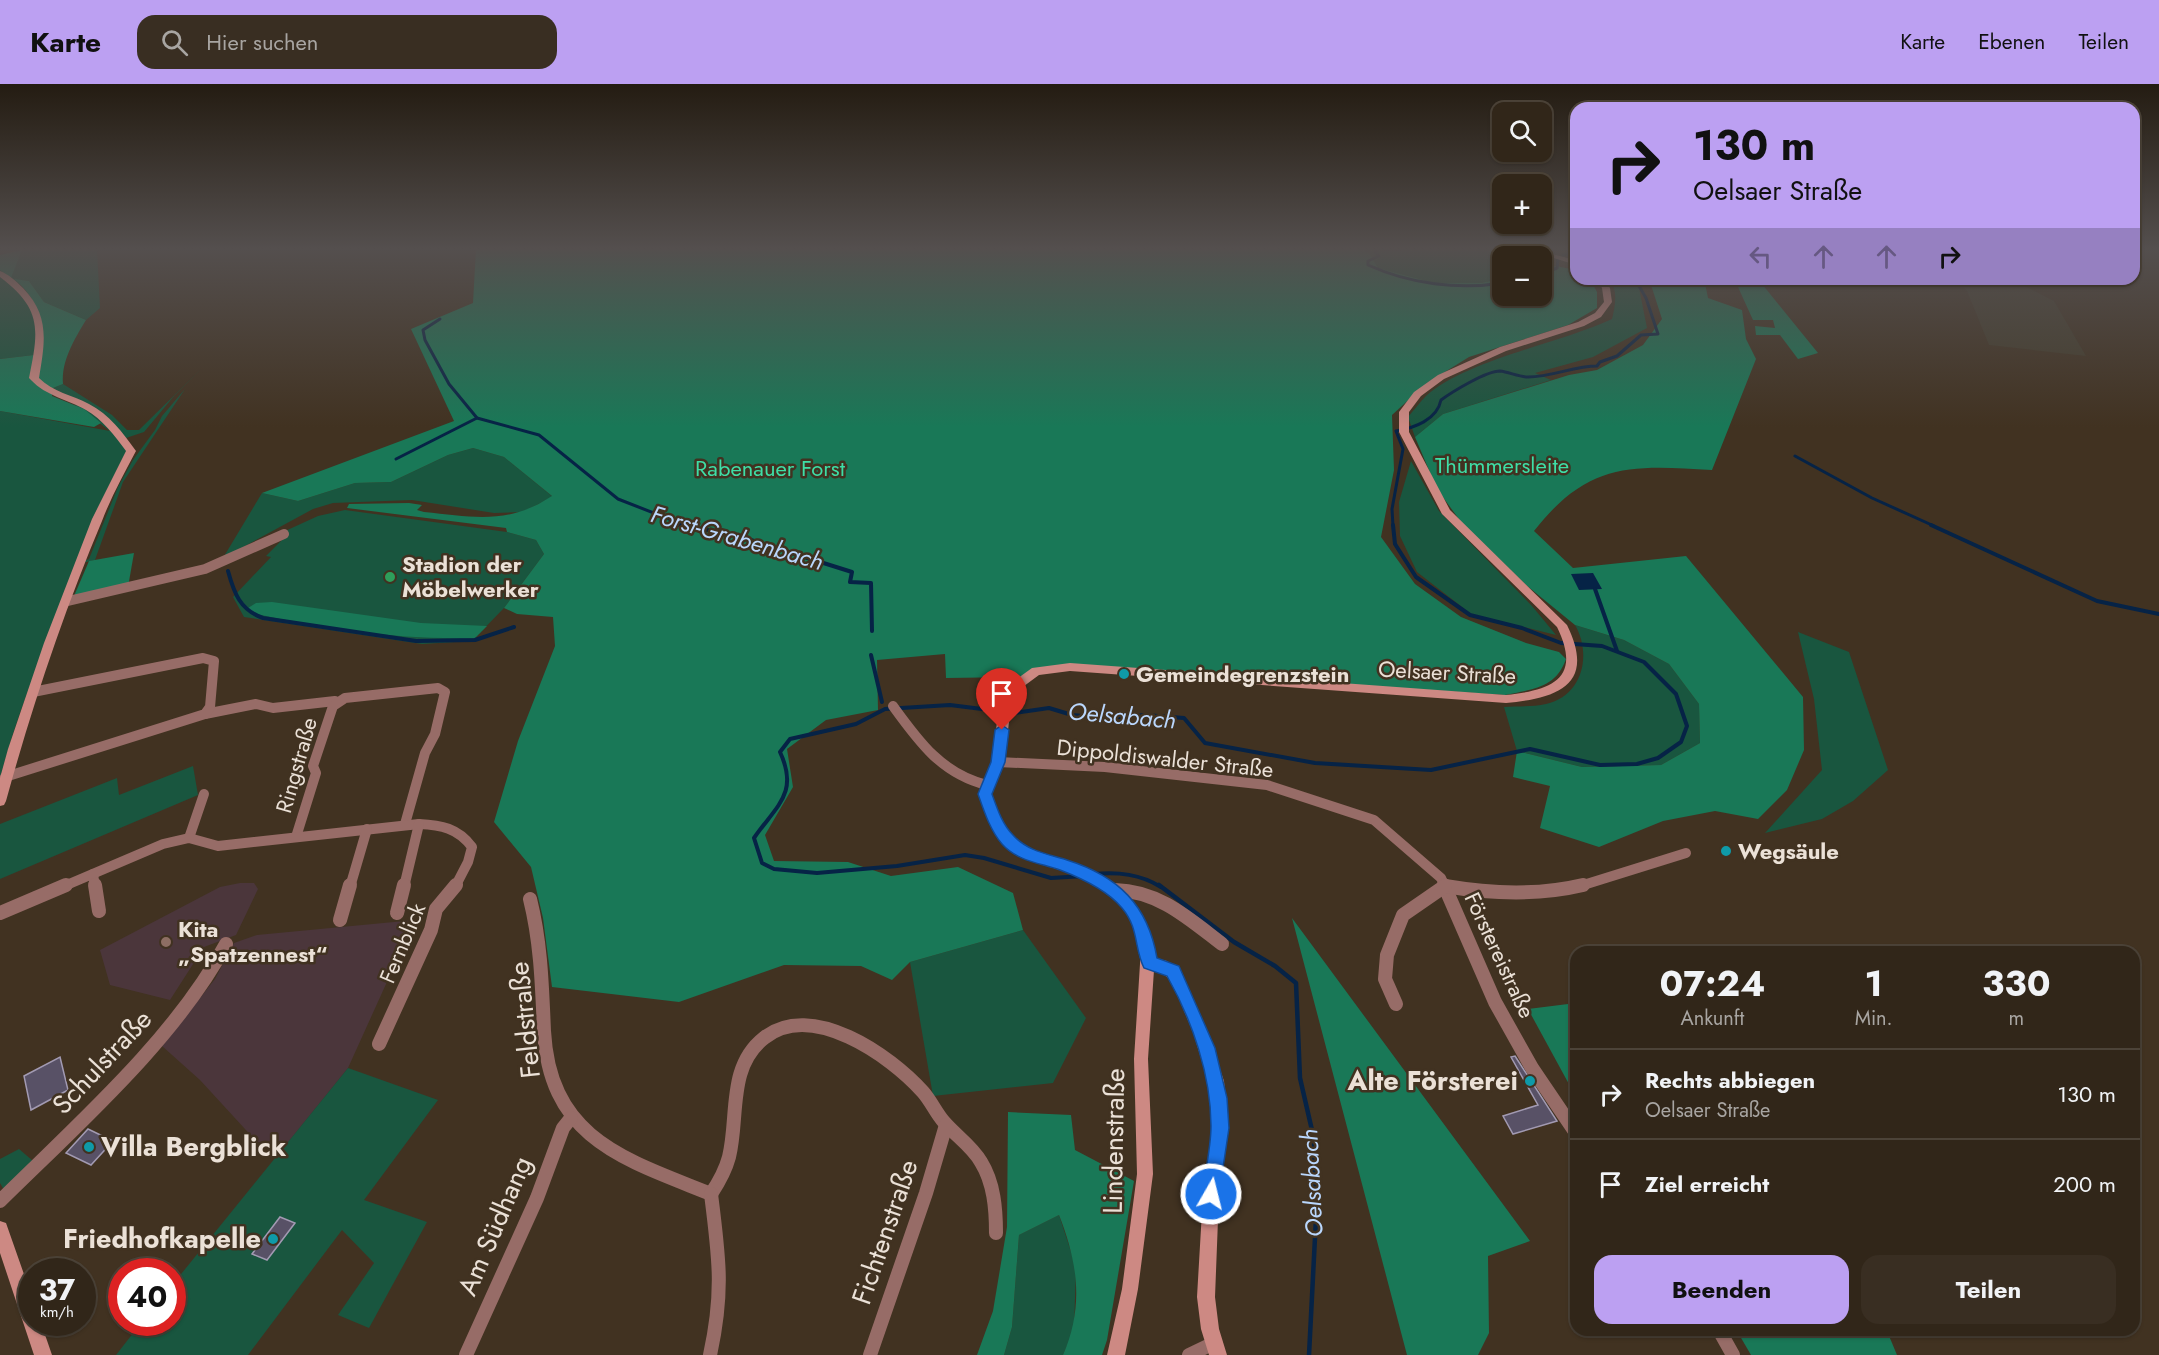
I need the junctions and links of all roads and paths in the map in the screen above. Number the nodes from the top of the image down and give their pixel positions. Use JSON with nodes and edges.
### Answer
{"nodes":[{"id":1,"x":35,"y":308,"type":"edge"},
{"id":2,"x":1603,"y":308,"type":"edge"},
{"id":3,"x":284,"y":534,"type":"dead end"},
{"id":4,"x":68,"y":601,"type":"junction"},
{"id":5,"x":33,"y":692,"type":"junction"},
{"id":6,"x":335,"y":701,"type":"dead end"},
{"id":7,"x":895,"y":709,"type":"dead end"},
{"id":8,"x":205,"y":714,"type":"junction"},
{"id":9,"x":998,"y":762,"type":"junction"},
{"id":10,"x":5,"y":777,"type":"junction"},
{"id":11,"x":987,"y":785,"type":"junction"},
{"id":12,"x":204,"y":794,"type":"dead end"},
{"id":13,"x":0,"y":801,"type":"edge"},
{"id":14,"x":405,"y":824,"type":"junction"},
{"id":15,"x":419,"y":824,"type":"junction"},
{"id":16,"x":367,"y":829,"type":"junction"},
{"id":17,"x":296,"y":837,"type":"junction"},
{"id":18,"x":189,"y":838,"type":"junction"},
{"id":19,"x":1686,"y":854,"type":"dead end"},
{"id":20,"x":93,"y":874,"type":"junction"},
{"id":21,"x":1445,"y":886,"type":"junction"},
{"id":22,"x":1115,"y":890,"type":"junction"},
{"id":23,"x":530,"y":899,"type":"dead end"},
{"id":24,"x":99,"y":911,"type":"dead end"},
{"id":25,"x":0,"y":913,"type":"edge"},
{"id":26,"x":397,"y":913,"type":"dead end"},
{"id":27,"x":340,"y":920,"type":"dead end"},
{"id":28,"x":226,"y":944,"type":"dead end"},
{"id":29,"x":1222,"y":944,"type":"dead end"},
{"id":30,"x":1149,"y":963,"type":"junction"},
{"id":31,"x":1396,"y":1004,"type":"dead end"},
{"id":32,"x":379,"y":1044,"type":"dead end"},
{"id":33,"x":571,"y":1118,"type":"junction"},
{"id":34,"x":1570,"y":1124,"type":"edge"},
{"id":35,"x":946,"y":1125,"type":"junction"},
{"id":36,"x":711,"y":1194,"type":"junction"},
{"id":37,"x":0,"y":1201,"type":"edge"},
{"id":38,"x":0,"y":1229,"type":"edge"},
{"id":39,"x":996,"y":1233,"type":"dead end"},
{"id":40,"x":3,"y":1250,"type":"edge"},
{"id":41,"x":18,"y":1288,"type":"edge"},
{"id":42,"x":36,"y":1336,"type":"edge"},
{"id":43,"x":1722,"y":1336,"type":"edge"},
{"id":44,"x":1216,"y":1349,"type":"edge"},
{"id":45,"x":43,"y":1355,"type":"edge"},
{"id":46,"x":466,"y":1355,"type":"edge"},
{"id":47,"x":710,"y":1355,"type":"edge"},
{"id":48,"x":870,"y":1355,"type":"edge"},
{"id":49,"x":1116,"y":1355,"type":"edge"},
{"id":50,"x":1189,"y":1355,"type":"edge"},
{"id":51,"x":1733,"y":1355,"type":"edge"}],
"edges":[{"from":1,"to":4,"type":"main road"},
{"from":2,"to":9,"type":"main road","name":"Oelsaer Straße"},
{"from":3,"to":4,"type":"street"},
{"from":4,"to":5,"type":"main road"},
{"from":5,"to":8,"type":"street"},
{"from":5,"to":10,"type":"main road"},
{"from":6,"to":8,"type":"street"},
{"from":7,"to":11,"type":"street"},
{"from":8,"to":10,"type":"street"},
{"from":9,"to":11,"type":"main road","name":"Oelsaer Straße"},
{"from":9,"to":21,"type":"street","name":"Dippoldiswalder Straße"},
{"from":10,"to":13,"type":"main road"},
{"from":11,"to":22,"type":"main road"},
{"from":12,"to":18,"type":"street"},
{"from":14,"to":15,"type":"street"},
{"from":14,"to":16,"type":"street"},
{"from":14,"to":17,"type":"street","name":"Ringstraße"},
{"from":15,"to":26,"type":"street"},
{"from":15,"to":32,"type":"street","name":"Fernblick"},
{"from":16,"to":17,"type":"street"},
{"from":16,"to":27,"type":"street"},
{"from":17,"to":18,"type":"street"},
{"from":18,"to":20,"type":"street"},
{"from":19,"to":21,"type":"street"},
{"from":20,"to":24,"type":"street"},
{"from":20,"to":25,"type":"street"},
{"from":21,"to":31,"type":"street","name":"Förstereistraße"},
{"from":21,"to":34,"type":"street","name":"Förstereistraße"},
{"from":22,"to":29,"type":"street"},
{"from":22,"to":30,"type":"main road"},
{"from":23,"to":33,"type":"street","name":"Feldstraße"},
{"from":28,"to":37,"type":"street","name":"Schulstraße"},
{"from":30,"to":44,"type":"main road"},
{"from":30,"to":49,"type":"main road","name":"Lindenstraße"},
{"from":33,"to":36,"type":"street","name":"Feldstraße"},
{"from":33,"to":46,"type":"street","name":"Am Südhang"},
{"from":35,"to":36,"type":"street"},
{"from":35,"to":39,"type":"street"},
{"from":35,"to":48,"type":"street","name":"Fichtenstraße"},
{"from":36,"to":47,"type":"street"},
{"from":38,"to":40,"type":"main road"},
{"from":40,"to":41,"type":"main road"},
{"from":42,"to":45,"type":"main road"},
{"from":43,"to":51,"type":"street"},
{"from":44,"to":50,"type":"street"}]}
